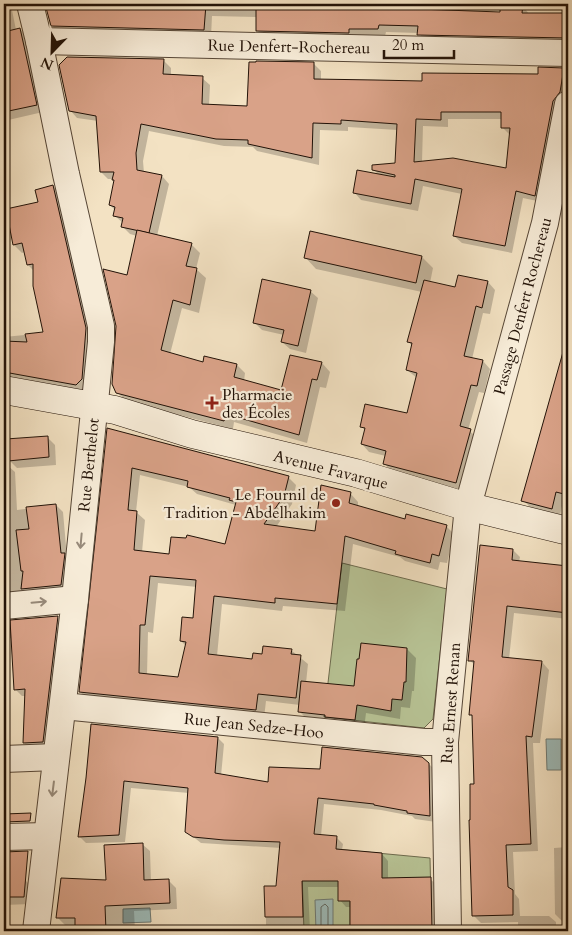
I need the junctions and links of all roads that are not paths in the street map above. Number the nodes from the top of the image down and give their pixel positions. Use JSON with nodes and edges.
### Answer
{"nodes":[{"id":1,"x":30,"y":4,"type":"edge"},
{"id":2,"x":40,"y":41,"type":"junction"},
{"id":3,"x":568,"y":53,"type":"edge"},
{"id":4,"x":568,"y":104,"type":"edge"},
{"id":5,"x":4,"y":390,"type":"edge"},
{"id":6,"x":94,"y":405,"type":"junction"},
{"id":7,"x":468,"y":506,"type":"junction"},
{"id":8,"x":568,"y":531,"type":"edge"},
{"id":9,"x":75,"y":599,"type":"junction"},
{"id":10,"x":4,"y":606,"type":"edge"},
{"id":11,"x":63,"y":706,"type":"junction"},
{"id":12,"x":445,"y":742,"type":"junction"},
{"id":13,"x":56,"y":757,"type":"junction"},
{"id":14,"x":4,"y":759,"type":"edge"},
{"id":15,"x":47,"y":836,"type":"junction"},
{"id":16,"x":4,"y":837,"type":"edge"},
{"id":17,"x":36,"y":931,"type":"edge"},
{"id":18,"x":448,"y":931,"type":"edge"}],
"edges":[{"from":1,"to":2,"type":"street","name":"Rue Berthelot"},
{"from":2,"to":3,"type":"street","name":"Rue Denfert-Rochereau"},
{"from":2,"to":6,"type":"street","name":"Rue Berthelot"},
{"from":4,"to":7,"type":"street","name":"Passage Denfert Rochereau"},
{"from":5,"to":6,"type":"street","name":"Avenue Favarque"},
{"from":6,"to":7,"type":"street","name":"Avenue Favarque"},
{"from":6,"to":9,"type":"street","name":"Rue Berthelot","one_way":true},
{"from":7,"to":8,"type":"street","name":"Avenue Favarque"},
{"from":7,"to":12,"type":"street","name":"Rue Ernest Renan"},
{"from":10,"to":9,"type":"street","one_way":true},
{"from":9,"to":11,"type":"street","name":"Rue Berthelot"},
{"from":11,"to":12,"type":"street","name":"Rue Jean Sedze-Hoo"},
{"from":11,"to":13,"type":"street","name":"Rue Berthelot"},
{"from":12,"to":18,"type":"street","name":"Rue Ernest Renan"},
{"from":13,"to":14,"type":"street"},
{"from":13,"to":15,"type":"street","name":"Rue Berthelot","one_way":true},
{"from":15,"to":16,"type":"street"},
{"from":15,"to":17,"type":"street","name":"Rue Berthelot"}]}
